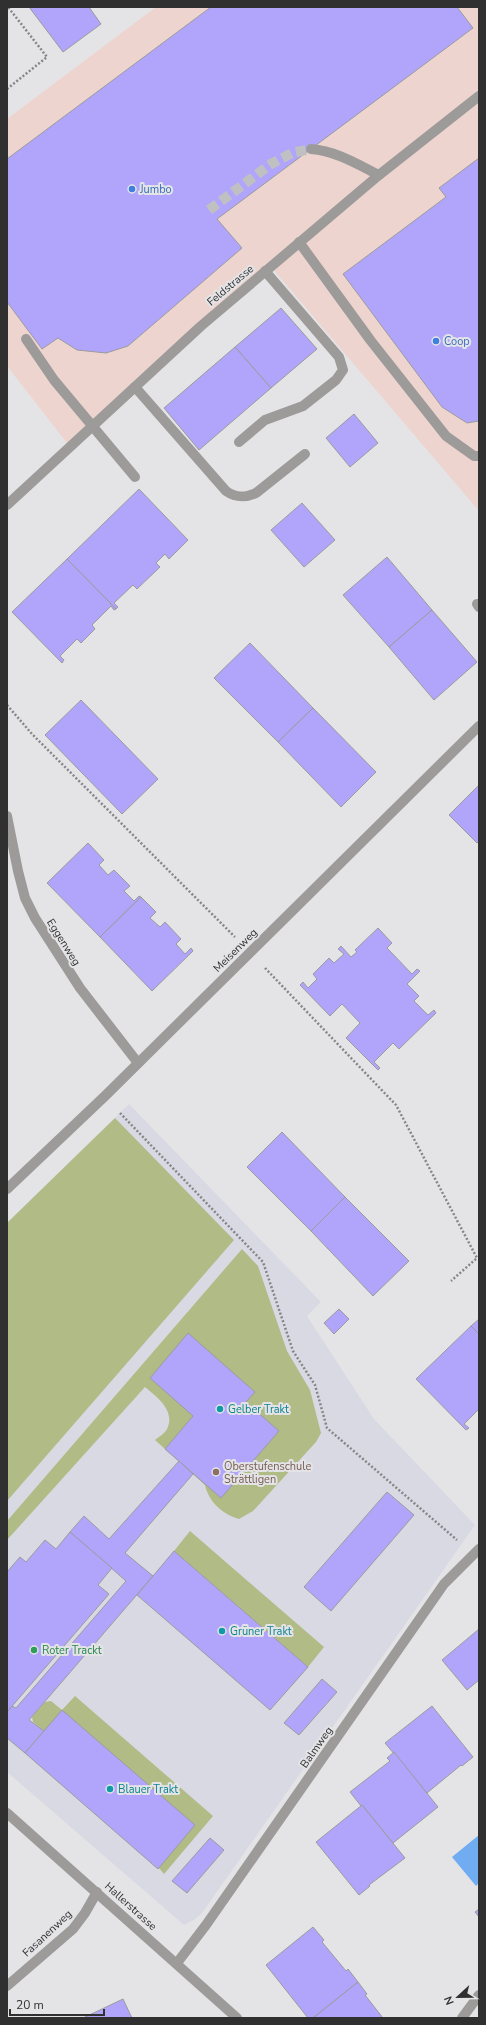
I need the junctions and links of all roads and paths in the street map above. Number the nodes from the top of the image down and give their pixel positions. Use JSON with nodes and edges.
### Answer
{"nodes":[{"id":1,"x":8,"y":7,"type":"edge"},
{"id":2,"x":7,"y":89,"type":"edge"},
{"id":3,"x":479,"y":96,"type":"edge"},
{"id":4,"x":311,"y":149,"type":"tunnel mouth"},
{"id":5,"x":379,"y":175,"type":"junction"},
{"id":6,"x":299,"y":242,"type":"junction"},
{"id":7,"x":265,"y":271,"type":"junction"},
{"id":8,"x":26,"y":339,"type":"dead end"},
{"id":9,"x":135,"y":387,"type":"junction"},
{"id":10,"x":92,"y":426,"type":"junction"},
{"id":11,"x":239,"y":442,"type":"dead end"},
{"id":12,"x":306,"y":454,"type":"dead end"},
{"id":13,"x":479,"y":456,"type":"edge"},
{"id":14,"x":134,"y":477,"type":"dead end"},
{"id":15,"x":7,"y":505,"type":"edge"},
{"id":16,"x":7,"y":704,"type":"edge"},
{"id":17,"x":479,"y":726,"type":"edge"},
{"id":18,"x":7,"y":816,"type":"edge"},
{"id":19,"x":250,"y":952,"type":"junction"},
{"id":20,"x":138,"y":1063,"type":"junction"},
{"id":21,"x":120,"y":1113,"type":"dead end"},
{"id":22,"x":7,"y":1190,"type":"edge"},
{"id":23,"x":451,"y":1281,"type":"dead end"},
{"id":24,"x":477,"y":1556,"type":"edge"},
{"id":25,"x":7,"y":1813,"type":"edge"},
{"id":26,"x":97,"y":1892,"type":"junction"},
{"id":27,"x":177,"y":1963,"type":"junction"},
{"id":28,"x":7,"y":1986,"type":"edge"},
{"id":29,"x":479,"y":1995,"type":"edge"},
{"id":30,"x":237,"y":2018,"type":"edge"},
{"id":31,"x":462,"y":2018,"type":"edge"}],
"edges":[{"from":1,"to":2,"type":"path"},
{"from":3,"to":5,"type":"street","name":"Feldstrasse"},
{"from":4,"to":5,"type":"street"},
{"from":5,"to":6,"type":"street","name":"Feldstrasse"},
{"from":6,"to":7,"type":"street","name":"Feldstrasse"},
{"from":6,"to":13,"type":"street"},
{"from":7,"to":9,"type":"street","name":"Feldstrasse"},
{"from":7,"to":11,"type":"street"},
{"from":8,"to":10,"type":"street"},
{"from":9,"to":10,"type":"street","name":"Feldstrasse"},
{"from":9,"to":12,"type":"street"},
{"from":10,"to":14,"type":"street"},
{"from":10,"to":15,"type":"street","name":"Feldstrasse"},
{"from":16,"to":19,"type":"path"},
{"from":17,"to":19,"type":"street","name":"Meisenweg"},
{"from":18,"to":20,"type":"street","name":"Eggenweg"},
{"from":19,"to":20,"type":"street","name":"Meisenweg"},
{"from":19,"to":23,"type":"path"},
{"from":20,"to":22,"type":"street","name":"Meisenweg"},
{"from":21,"to":24,"type":"path"},
{"from":24,"to":27,"type":"street","name":"Balmweg"},
{"from":25,"to":26,"type":"street","name":"Hallerstrasse"},
{"from":26,"to":27,"type":"street","name":"Hallerstrasse"},
{"from":26,"to":28,"type":"street","name":"Fasanenweg"},
{"from":27,"to":30,"type":"street","name":"Hallerstrasse"},
{"from":29,"to":31,"type":"street"}]}
